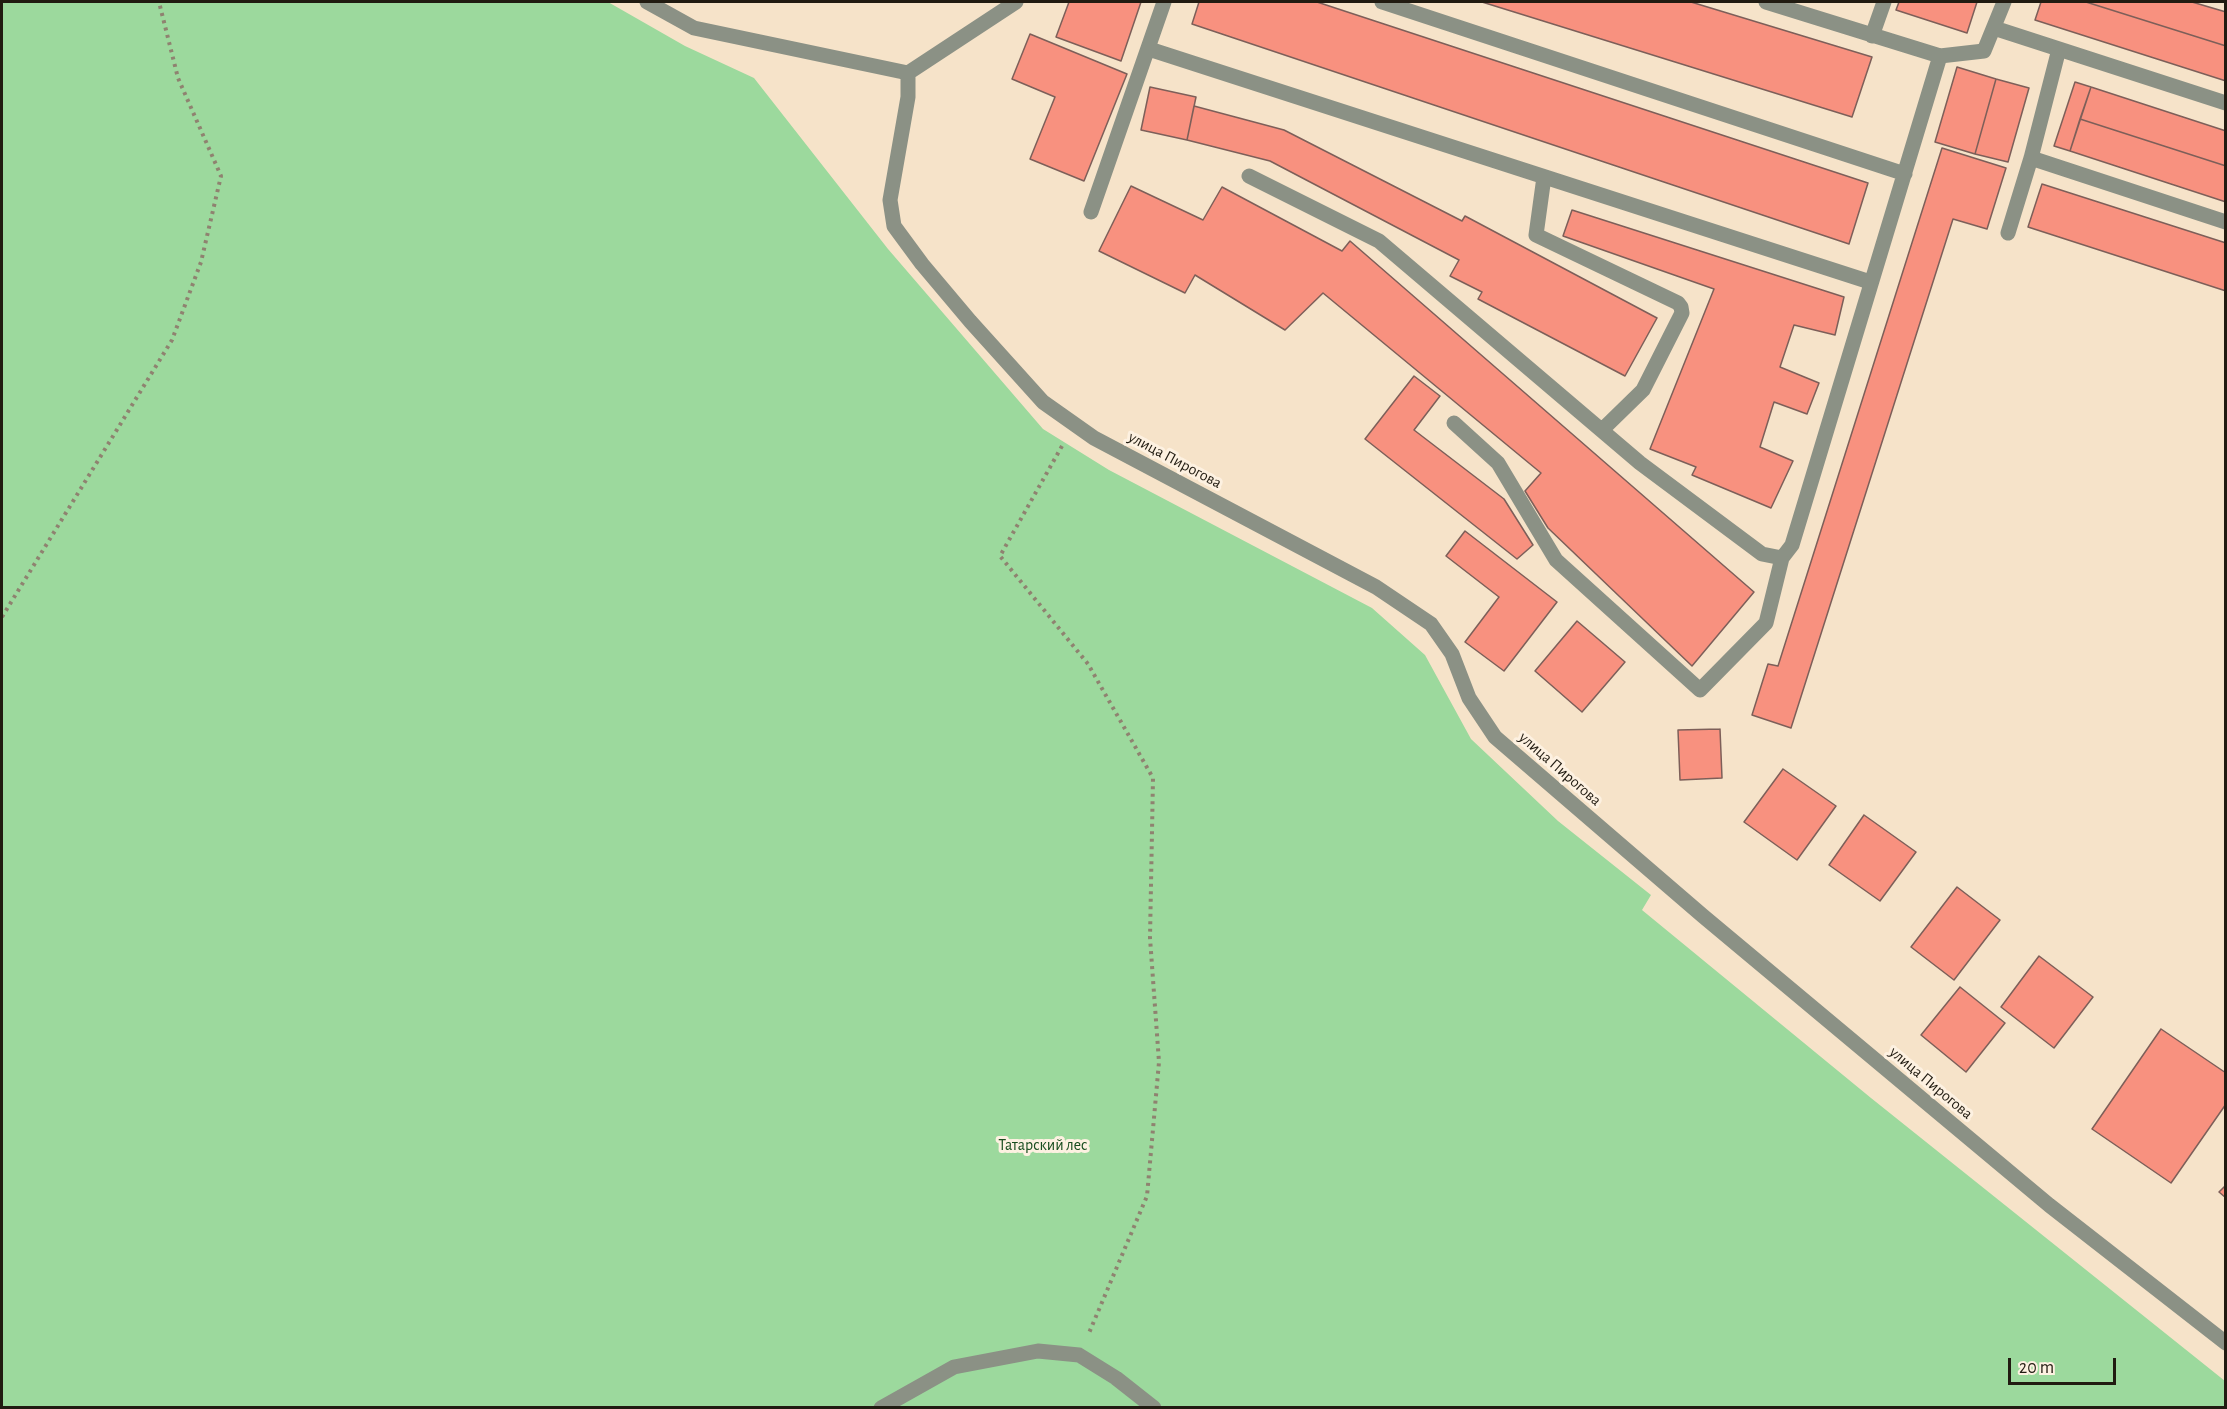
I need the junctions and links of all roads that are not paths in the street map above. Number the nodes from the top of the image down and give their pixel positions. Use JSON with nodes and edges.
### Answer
{"nodes":[{"id":1,"x":646,"y":2,"type":"edge"},
{"id":2,"x":1017,"y":2,"type":"edge"},
{"id":3,"x":1164,"y":2,"type":"edge"},
{"id":4,"x":1382,"y":2,"type":"edge"},
{"id":5,"x":1766,"y":2,"type":"edge"},
{"id":6,"x":1884,"y":2,"type":"edge"},
{"id":7,"x":2004,"y":2,"type":"edge"},
{"id":8,"x":1994,"y":28,"type":"junction"},
{"id":9,"x":1872,"y":36,"type":"junction"},
{"id":10,"x":1149,"y":49,"type":"junction"},
{"id":11,"x":2059,"y":49,"type":"junction"},
{"id":12,"x":1940,"y":56,"type":"junction"},
{"id":13,"x":908,"y":73,"type":"junction"},
{"id":14,"x":2226,"y":103,"type":"edge"},
{"id":15,"x":2031,"y":158,"type":"junction"},
{"id":16,"x":1905,"y":174,"type":"junction"},
{"id":17,"x":1249,"y":176,"type":"dead end"},
{"id":18,"x":1544,"y":177,"type":"junction"},
{"id":19,"x":1091,"y":212,"type":"dead end"},
{"id":20,"x":2226,"y":222,"type":"edge"},
{"id":21,"x":2008,"y":233,"type":"dead end"},
{"id":22,"x":1870,"y":282,"type":"junction"},
{"id":23,"x":1454,"y":423,"type":"dead end"},
{"id":24,"x":1602,"y":430,"type":"junction"},
{"id":25,"x":1782,"y":558,"type":"junction"},
{"id":26,"x":2226,"y":1343,"type":"edge"},
{"id":27,"x":881,"y":1407,"type":"edge"},
{"id":28,"x":1154,"y":1407,"type":"edge"}],
"edges":[{"from":1,"to":13,"type":"street"},
{"from":2,"to":13,"type":"street"},
{"from":3,"to":10,"type":"street"},
{"from":4,"to":16,"type":"street"},
{"from":5,"to":9,"type":"street"},
{"from":6,"to":9,"type":"street"},
{"from":7,"to":8,"type":"street"},
{"from":8,"to":11,"type":"street"},
{"from":8,"to":12,"type":"street"},
{"from":9,"to":12,"type":"street"},
{"from":10,"to":18,"type":"street"},
{"from":10,"to":19,"type":"street"},
{"from":11,"to":14,"type":"street"},
{"from":11,"to":15,"type":"street"},
{"from":12,"to":16,"type":"street"},
{"from":13,"to":26,"type":"street","name":"улица Пирогова"},
{"from":15,"to":20,"type":"street"},
{"from":15,"to":21,"type":"street"},
{"from":16,"to":22,"type":"street"},
{"from":17,"to":24,"type":"street"},
{"from":18,"to":22,"type":"street"},
{"from":18,"to":24,"type":"street"},
{"from":22,"to":25,"type":"street"},
{"from":23,"to":25,"type":"street"},
{"from":24,"to":25,"type":"street"},
{"from":27,"to":28,"type":"street"}]}
